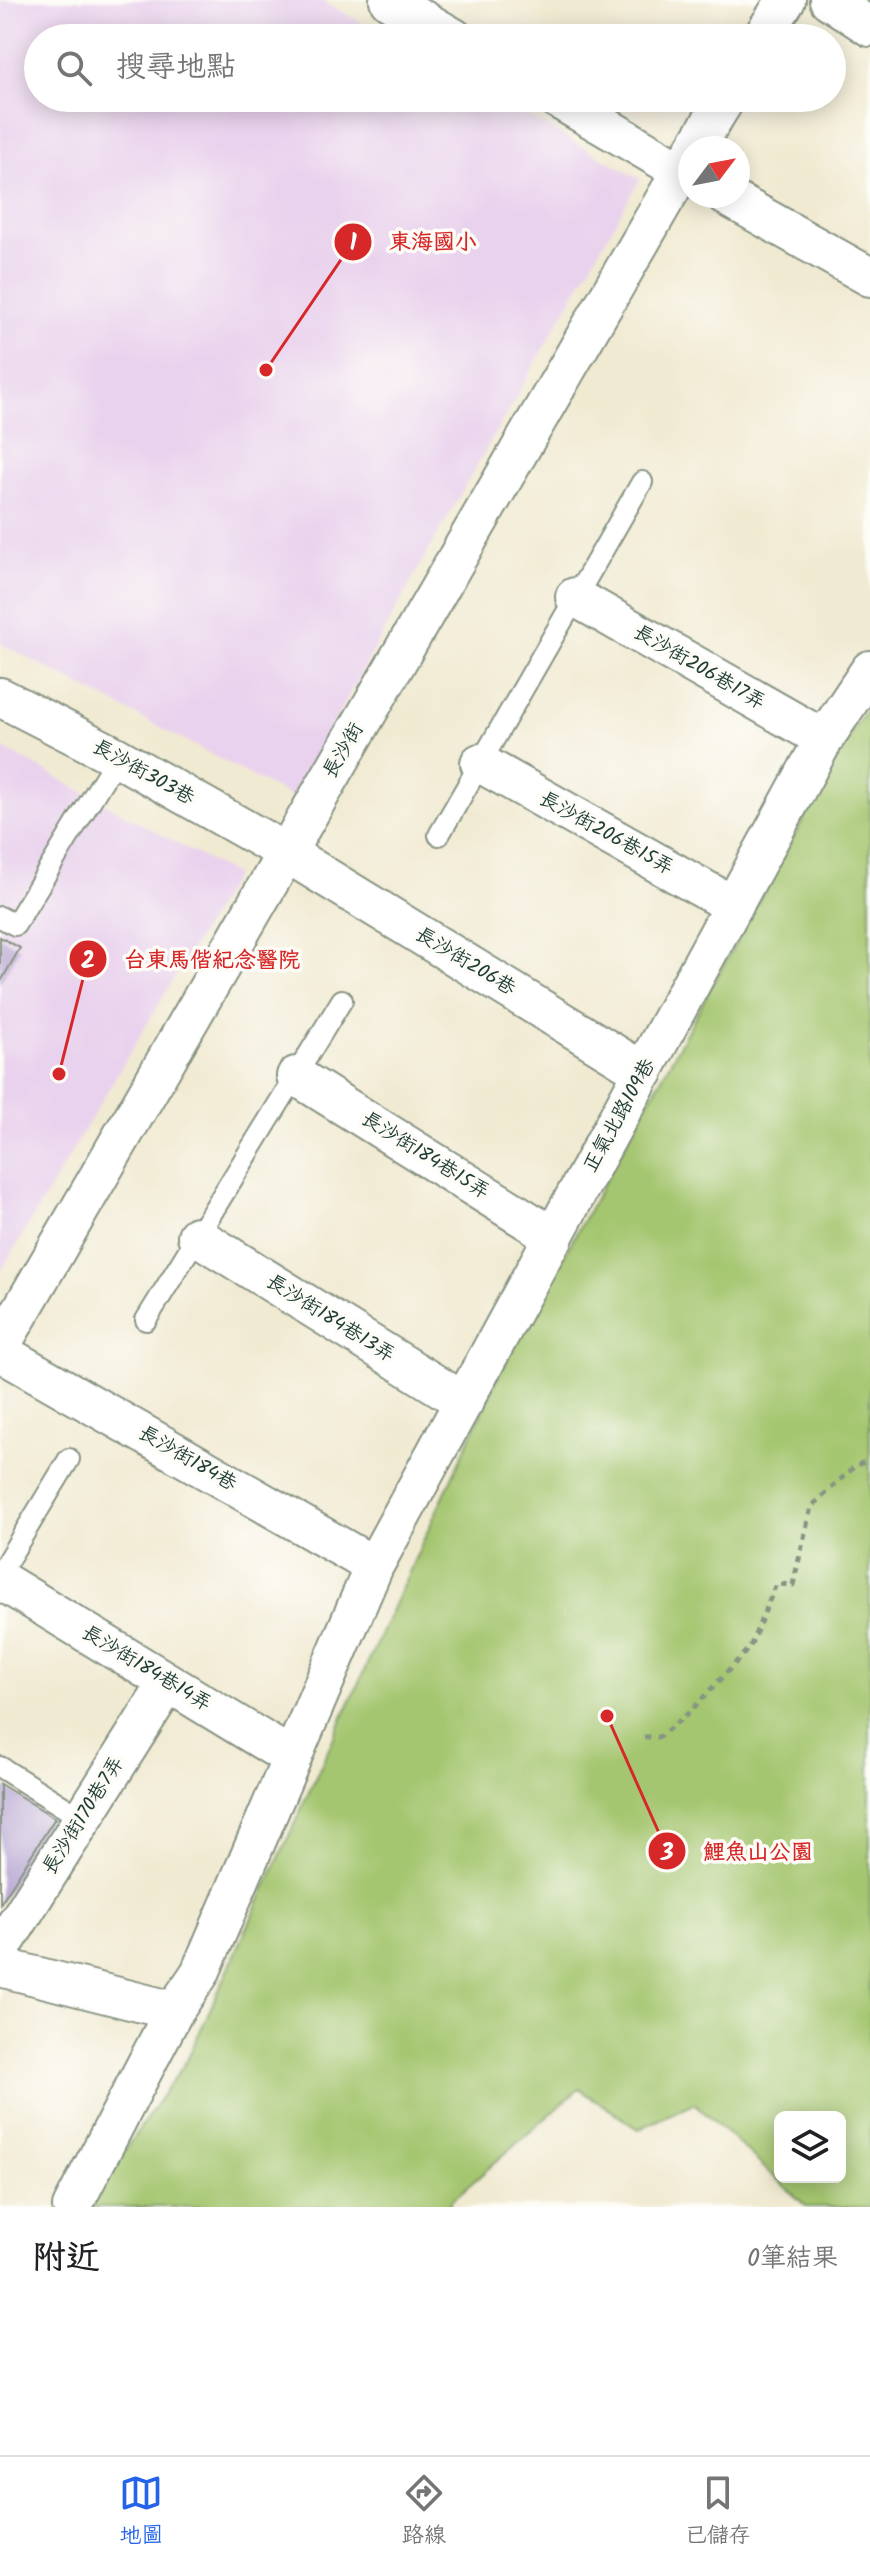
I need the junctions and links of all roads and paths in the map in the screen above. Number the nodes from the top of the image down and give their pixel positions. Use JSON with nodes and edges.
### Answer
{"nodes":[{"id":1,"x":389,"y":0,"type":"edge"},
{"id":2,"x":829,"y":0,"type":"edge"},
{"id":3,"x":782,"y":1,"type":"edge"},
{"id":4,"x":430,"y":24,"type":"edge"},
{"id":5,"x":770,"y":24,"type":"edge"},
{"id":6,"x":870,"y":27,"type":"edge"},
{"id":7,"x":585,"y":112,"type":"edge"},
{"id":8,"x":718,"y":112,"type":"edge"},
{"id":9,"x":704,"y":136,"type":"edge"},
{"id":10,"x":678,"y":158,"type":"edge"},
{"id":11,"x":678,"y":182,"type":"edge"},
{"id":12,"x":747,"y":208,"type":"edge"},
{"id":13,"x":870,"y":277,"type":"edge"},
{"id":14,"x":642,"y":482,"type":"dead end"},
{"id":15,"x":575,"y":597,"type":"junction"},
{"id":16,"x":870,"y":670,"type":"edge"},
{"id":17,"x":0,"y":697,"type":"edge"},
{"id":18,"x":824,"y":739,"type":"junction"},
{"id":19,"x":117,"y":757,"type":"junction"},
{"id":20,"x":480,"y":763,"type":"junction"},
{"id":21,"x":439,"y":835,"type":"dead end"},
{"id":22,"x":285,"y":852,"type":"junction"},
{"id":23,"x":732,"y":905,"type":"junction"},
{"id":24,"x":0,"y":917,"type":"edge"},
{"id":25,"x":342,"y":1000,"type":"dead end"},
{"id":26,"x":644,"y":1072,"type":"junction"},
{"id":27,"x":296,"y":1076,"type":"junction"},
{"id":28,"x":197,"y":1236,"type":"junction"},
{"id":29,"x":554,"y":1237,"type":"junction"},
{"id":30,"x":146,"y":1320,"type":"dead end"},
{"id":31,"x":0,"y":1349,"type":"edge"},
{"id":32,"x":464,"y":1402,"type":"junction"},
{"id":33,"x":69,"y":1459,"type":"dead end"},
{"id":34,"x":870,"y":1459,"type":"edge"},
{"id":35,"x":374,"y":1566,"type":"junction"},
{"id":36,"x":0,"y":1573,"type":"edge"},
{"id":37,"x":0,"y":1580,"type":"edge"},
{"id":38,"x":168,"y":1683,"type":"junction"},
{"id":39,"x":644,"y":1737,"type":"dead end"},
{"id":40,"x":292,"y":1758,"type":"junction"},
{"id":41,"x":0,"y":1767,"type":"edge"},
{"id":42,"x":83,"y":1819,"type":"junction"},
{"id":43,"x":0,"y":1950,"type":"edge"},
{"id":44,"x":0,"y":1967,"type":"edge"},
{"id":45,"x":174,"y":2011,"type":"junction"},
{"id":46,"x":72,"y":2207,"type":"edge"}],
"edges":[{"from":1,"to":4,"type":"street"},
{"from":2,"to":6,"type":"street"},
{"from":3,"to":5,"type":"street"},
{"from":7,"to":10,"type":"street"},
{"from":8,"to":9,"type":"street","name":"長沙街"},
{"from":11,"to":22,"type":"street","name":"長沙街"},
{"from":12,"to":13,"type":"street"},
{"from":14,"to":15,"type":"lane"},
{"from":15,"to":18,"type":"street","name":"長沙街206巷17弄"},
{"from":15,"to":20,"type":"lane"},
{"from":16,"to":18,"type":"street","name":"正氣北路109巷"},
{"from":17,"to":19,"type":"street","name":"長沙街303巷"},
{"from":18,"to":23,"type":"street","name":"正氣北路109巷"},
{"from":19,"to":22,"type":"street","name":"長沙街303巷"},
{"from":19,"to":24,"type":"lane"},
{"from":20,"to":21,"type":"lane"},
{"from":20,"to":23,"type":"street","name":"長沙街206巷15弄"},
{"from":22,"to":26,"type":"street","name":"長沙街206巷"},
{"from":22,"to":31,"type":"street","name":"長沙街"},
{"from":23,"to":26,"type":"street","name":"正氣北路109巷"},
{"from":25,"to":27,"type":"lane"},
{"from":26,"to":29,"type":"street","name":"正氣北路109巷"},
{"from":27,"to":28,"type":"lane"},
{"from":27,"to":29,"type":"street","name":"長沙街184巷15弄"},
{"from":28,"to":30,"type":"lane"},
{"from":28,"to":32,"type":"street","name":"長沙街184巷13弄"},
{"from":29,"to":32,"type":"street","name":"正氣北路109巷"},
{"from":31,"to":35,"type":"street","name":"長沙街184巷"},
{"from":32,"to":35,"type":"street","name":"正氣北路109巷"},
{"from":33,"to":36,"type":"lane"},
{"from":34,"to":39,"type":"path"},
{"from":35,"to":40,"type":"street","name":"正氣北路109巷"},
{"from":37,"to":38,"type":"street","name":"長沙街184巷14弄"},
{"from":38,"to":40,"type":"street","name":"長沙街184巷14弄"},
{"from":38,"to":42,"type":"street","name":"長沙街170巷7弄"},
{"from":40,"to":45,"type":"street","name":"正氣北路109巷"},
{"from":41,"to":42,"type":"lane"},
{"from":42,"to":43,"type":"street","name":"長沙街170巷7弄"},
{"from":44,"to":45,"type":"street"},
{"from":45,"to":46,"type":"street","name":"正氣北路109巷"}]}
